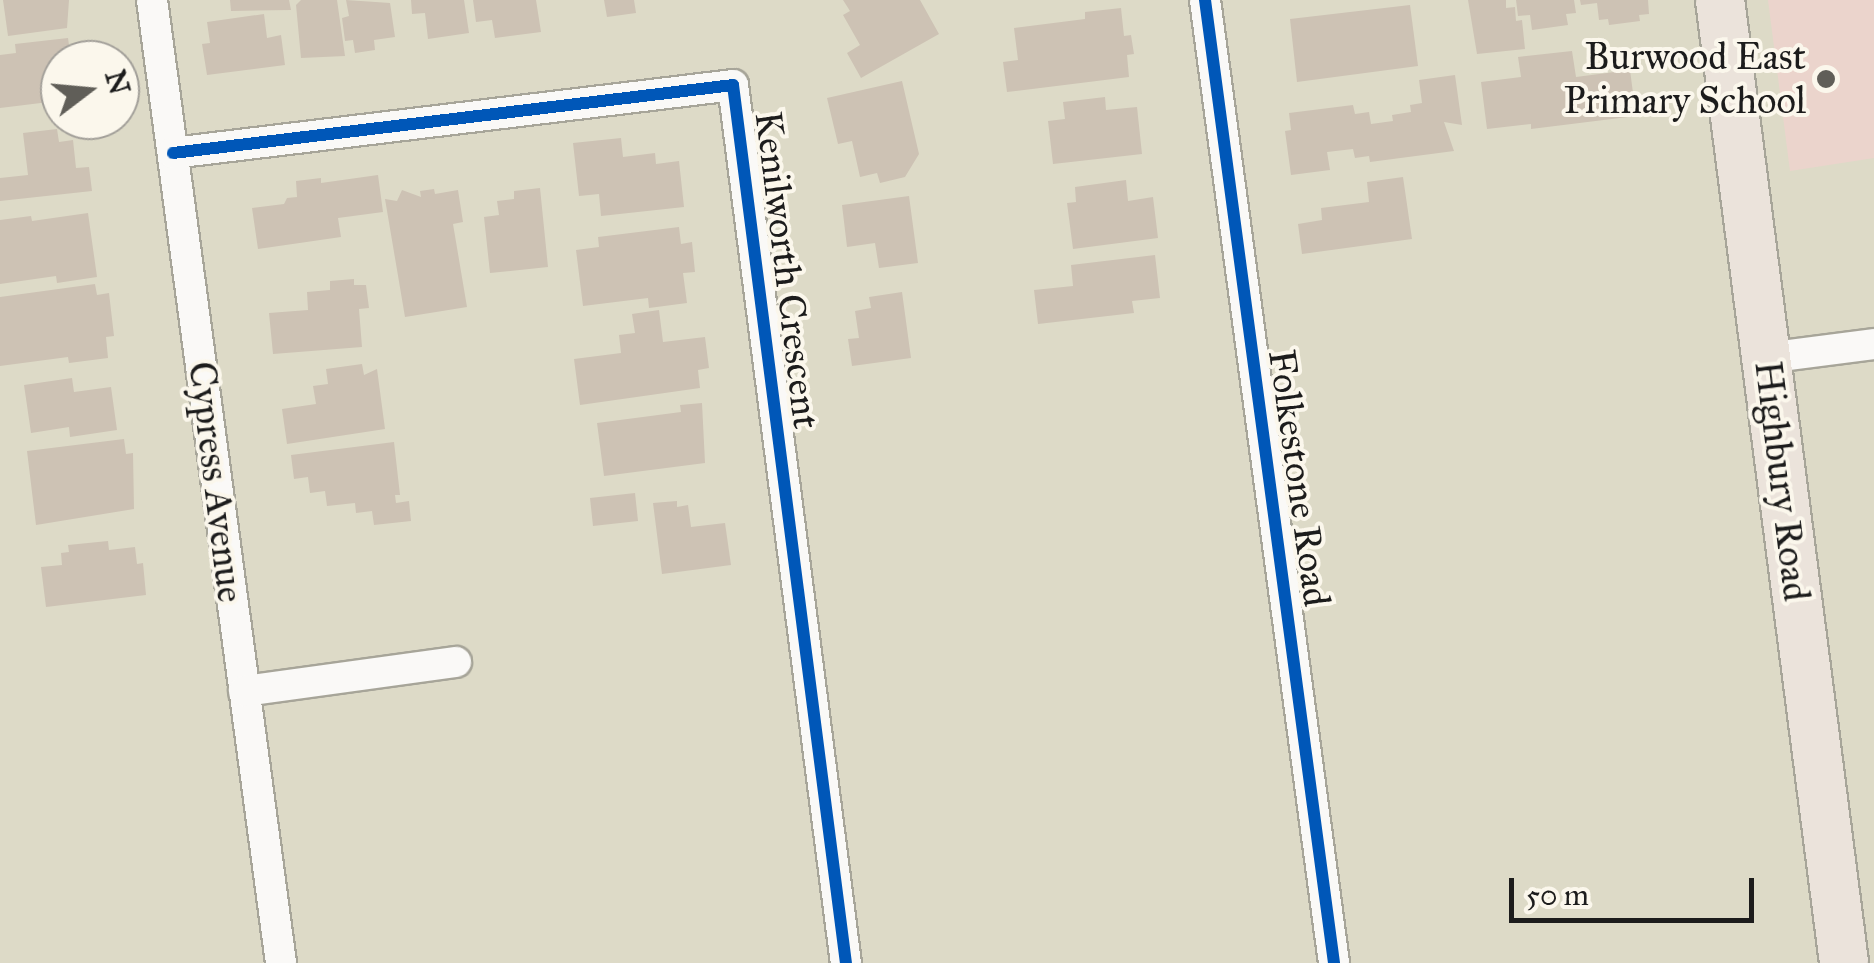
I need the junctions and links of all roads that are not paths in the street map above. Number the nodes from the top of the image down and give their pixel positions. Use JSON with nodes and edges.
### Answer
{"nodes":[{"id":1,"x":152,"y":0,"type":"edge"},
{"id":2,"x":1205,"y":0,"type":"edge"},
{"id":3,"x":1720,"y":0,"type":"edge"},
{"id":4,"x":173,"y":154,"type":"junction"},
{"id":5,"x":1874,"y":344,"type":"edge"},
{"id":6,"x":1766,"y":358,"type":"junction"},
{"id":7,"x":456,"y":662,"type":"dead end"},
{"id":8,"x":244,"y":691,"type":"junction"},
{"id":9,"x":281,"y":963,"type":"edge"},
{"id":10,"x":846,"y":963,"type":"edge"},
{"id":11,"x":1334,"y":963,"type":"edge"},
{"id":12,"x":1844,"y":963,"type":"edge"}],
"edges":[{"from":1,"to":4,"type":"street","name":"Cypress Avenue"},
{"from":2,"to":11,"type":"street","name":"Folkestone Road"},
{"from":3,"to":6,"type":"main road","name":"Highbury Road"},
{"from":4,"to":8,"type":"street","name":"Cypress Avenue"},
{"from":4,"to":10,"type":"street","name":"Kenilworth Crescent"},
{"from":5,"to":6,"type":"street"},
{"from":6,"to":12,"type":"main road","name":"Highbury Road"},
{"from":7,"to":8,"type":"street"},
{"from":8,"to":9,"type":"street","name":"Cypress Avenue"}]}
